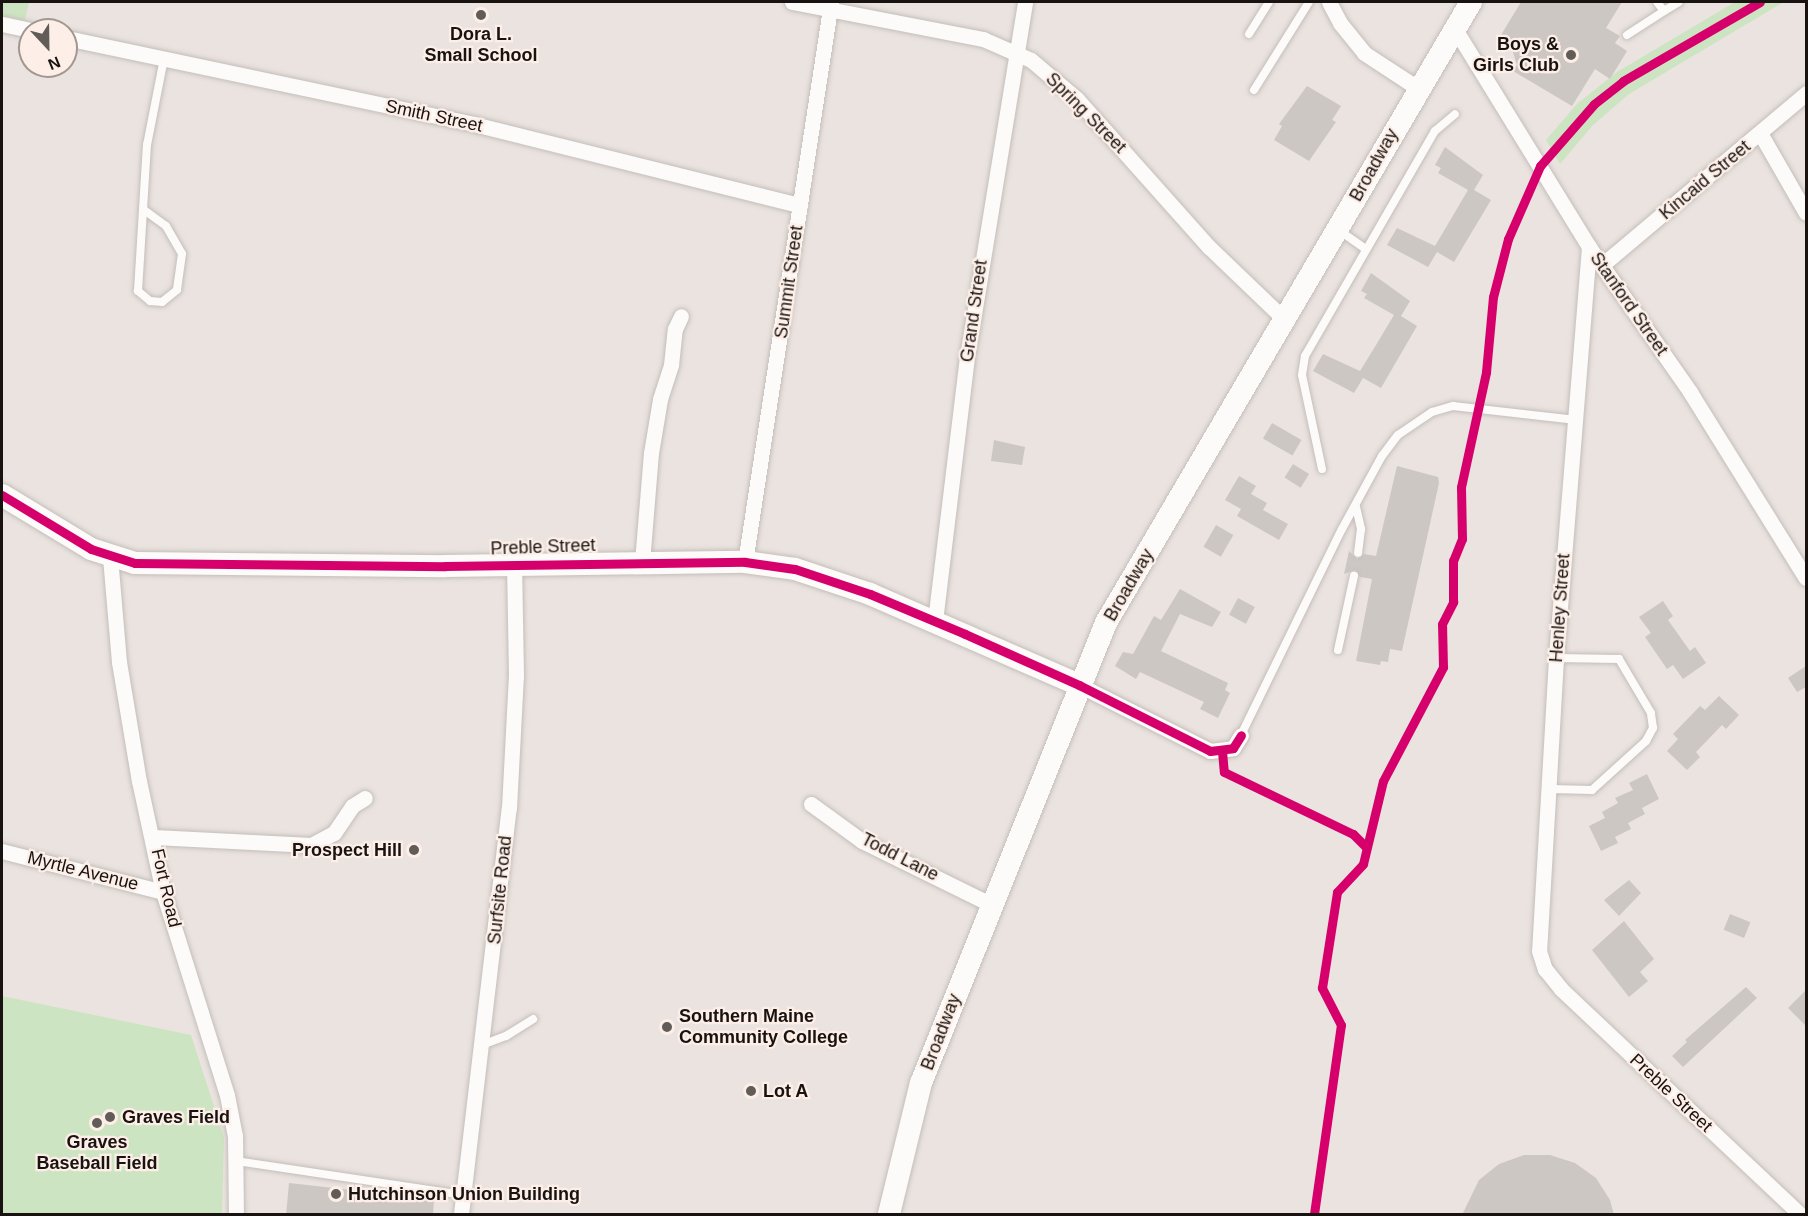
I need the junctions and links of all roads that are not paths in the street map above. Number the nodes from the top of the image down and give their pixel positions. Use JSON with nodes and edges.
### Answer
{"nodes":[{"id":1,"x":792,"y":2,"type":"edge"},
{"id":2,"x":1025,"y":2,"type":"edge"},
{"id":3,"x":1269,"y":2,"type":"edge"},
{"id":4,"x":1309,"y":2,"type":"edge"},
{"id":5,"x":1329,"y":2,"type":"edge"},
{"id":6,"x":1471,"y":2,"type":"edge"},
{"id":7,"x":1657,"y":2,"type":"edge"},
{"id":8,"x":1679,"y":2,"type":"edge"},
{"id":9,"x":830,"y":5,"type":"edge"},
{"id":10,"x":1664,"y":11,"type":"junction"},
{"id":11,"x":2,"y":24,"type":"edge"},
{"id":12,"x":18,"y":27,"type":"edge"},
{"id":13,"x":1455,"y":29,"type":"junction"},
{"id":14,"x":1249,"y":34,"type":"dead end"},
{"id":15,"x":1627,"y":35,"type":"dead end"},
{"id":16,"x":78,"y":40,"type":"edge"},
{"id":17,"x":1017,"y":51,"type":"junction"},
{"id":18,"x":164,"y":58,"type":"junction"},
{"id":19,"x":1419,"y":89,"type":"junction"},
{"id":20,"x":1254,"y":90,"type":"dead end"},
{"id":21,"x":1806,"y":93,"type":"edge"},
{"id":22,"x":1455,"y":114,"type":"dead end"},
{"id":23,"x":1760,"y":133,"type":"junction"},
{"id":24,"x":800,"y":205,"type":"junction"},
{"id":25,"x":144,"y":210,"type":"junction"},
{"id":26,"x":1806,"y":213,"type":"edge"},
{"id":27,"x":1338,"y":230,"type":"junction"},
{"id":28,"x":1589,"y":247,"type":"junction"},
{"id":29,"x":1366,"y":249,"type":"junction"},
{"id":30,"x":1602,"y":265,"type":"junction"},
{"id":31,"x":681,"y":316,"type":"dead end"},
{"id":32,"x":1285,"y":320,"type":"junction"},
{"id":33,"x":1576,"y":420,"type":"junction"},
{"id":34,"x":1322,"y":469,"type":"dead end"},
{"id":35,"x":2,"y":495,"type":"edge"},
{"id":36,"x":1356,"y":507,"type":"junction"},
{"id":37,"x":1358,"y":553,"type":"dead end"},
{"id":38,"x":110,"y":558,"type":"junction"},
{"id":39,"x":642,"y":562,"type":"junction"},
{"id":40,"x":745,"y":562,"type":"junction"},
{"id":41,"x":514,"y":565,"type":"junction"},
{"id":42,"x":1354,"y":576,"type":"dead end"},
{"id":43,"x":1806,"y":578,"type":"edge"},
{"id":44,"x":935,"y":621,"type":"junction"},
{"id":45,"x":1338,"y":650,"type":"dead end"},
{"id":46,"x":1556,"y":658,"type":"junction"},
{"id":47,"x":1079,"y":685,"type":"junction"},
{"id":48,"x":1241,"y":735,"type":"joint"},
{"id":49,"x":1550,"y":789,"type":"junction"},
{"id":50,"x":365,"y":798,"type":"dead end"},
{"id":51,"x":811,"y":804,"type":"dead end"},
{"id":52,"x":154,"y":837,"type":"junction"},
{"id":53,"x":2,"y":851,"type":"edge"},
{"id":54,"x":164,"y":892,"type":"junction"},
{"id":55,"x":992,"y":905,"type":"junction"},
{"id":56,"x":1545,"y":969,"type":"joint"},
{"id":57,"x":533,"y":1019,"type":"dead end"},
{"id":58,"x":483,"y":1045,"type":"junction"},
{"id":59,"x":236,"y":1161,"type":"junction"},
{"id":60,"x":463,"y":1195,"type":"junction"},
{"id":61,"x":236,"y":1215,"type":"edge"},
{"id":62,"x":461,"y":1215,"type":"edge"},
{"id":63,"x":889,"y":1215,"type":"edge"},
{"id":64,"x":1800,"y":1215,"type":"edge"}],
"edges":[{"from":1,"to":9,"type":"street","name":"Spring Street"},
{"from":2,"to":17,"type":"street","name":"Grand Street"},
{"from":3,"to":14,"type":"lane"},
{"from":4,"to":20,"type":"lane"},
{"from":5,"to":19,"type":"street"},
{"from":6,"to":13,"type":"street","name":"Broadway"},
{"from":7,"to":10,"type":"lane"},
{"from":8,"to":10,"type":"lane"},
{"from":9,"to":17,"type":"street","name":"Spring Street"},
{"from":9,"to":24,"type":"street","name":"Summit Street"},
{"from":10,"to":15,"type":"lane"},
{"from":11,"to":12,"type":"street"},
{"from":13,"to":19,"type":"street","name":"Broadway"},
{"from":13,"to":28,"type":"street","name":"Stanford Street"},
{"from":16,"to":18,"type":"street","name":"Smith Street"},
{"from":17,"to":32,"type":"street","name":"Spring Street"},
{"from":17,"to":44,"type":"street","name":"Grand Street"},
{"from":18,"to":24,"type":"street","name":"Smith Street"},
{"from":18,"to":25,"type":"lane"},
{"from":19,"to":27,"type":"street","name":"Broadway"},
{"from":21,"to":23,"type":"street","name":"Kincaid Street"},
{"from":22,"to":29,"type":"lane"},
{"from":23,"to":26,"type":"street"},
{"from":23,"to":30,"type":"street","name":"Kincaid Street"},
{"from":24,"to":40,"type":"street","name":"Summit Street"},
{"from":25,"to":25,"type":"lane"},
{"from":27,"to":29,"type":"lane"},
{"from":27,"to":32,"type":"street","name":"Broadway"},
{"from":28,"to":30,"type":"street","name":"Stanford Street"},
{"from":28,"to":33,"type":"street","name":"Henley Street"},
{"from":29,"to":34,"type":"lane"},
{"from":30,"to":43,"type":"street","name":"Stanford Street"},
{"from":31,"to":39,"type":"street"},
{"from":32,"to":47,"type":"street","name":"Broadway"},
{"from":33,"to":36,"type":"lane"},
{"from":33,"to":46,"type":"street","name":"Henley Street"},
{"from":35,"to":38,"type":"street","name":"Preble Street"},
{"from":36,"to":37,"type":"lane"},
{"from":36,"to":48,"type":"lane"},
{"from":38,"to":41,"type":"street","name":"Preble Street"},
{"from":38,"to":52,"type":"street","name":"Fort Road"},
{"from":39,"to":40,"type":"street","name":"Preble Street"},
{"from":39,"to":41,"type":"street","name":"Preble Street"},
{"from":40,"to":44,"type":"street","name":"Preble Street"},
{"from":41,"to":58,"type":"street","name":"Surfsite Road"},
{"from":42,"to":45,"type":"lane"},
{"from":44,"to":47,"type":"street","name":"Preble Street"},
{"from":46,"to":49,"type":"street","name":"Henley Street"},
{"from":46,"to":49,"type":"lane"},
{"from":47,"to":48,"type":"street"},
{"from":47,"to":55,"type":"street","name":"Broadway"},
{"from":49,"to":56,"type":"street","name":"Henley Street"},
{"from":50,"to":52,"type":"street"},
{"from":51,"to":55,"type":"street","name":"Todd Lane"},
{"from":52,"to":54,"type":"street","name":"Fort Road"},
{"from":53,"to":54,"type":"street","name":"Myrtle Avenue"},
{"from":54,"to":59,"type":"street","name":"Fort Road"},
{"from":55,"to":63,"type":"street","name":"Broadway"},
{"from":56,"to":64,"type":"street","name":"Preble Street"},
{"from":57,"to":58,"type":"lane"},
{"from":58,"to":60,"type":"street","name":"Surfsite Road"},
{"from":59,"to":60,"type":"lane"},
{"from":59,"to":61,"type":"street","name":"Fort Road"},
{"from":60,"to":62,"type":"street","name":"Surfsite Road"}]}
